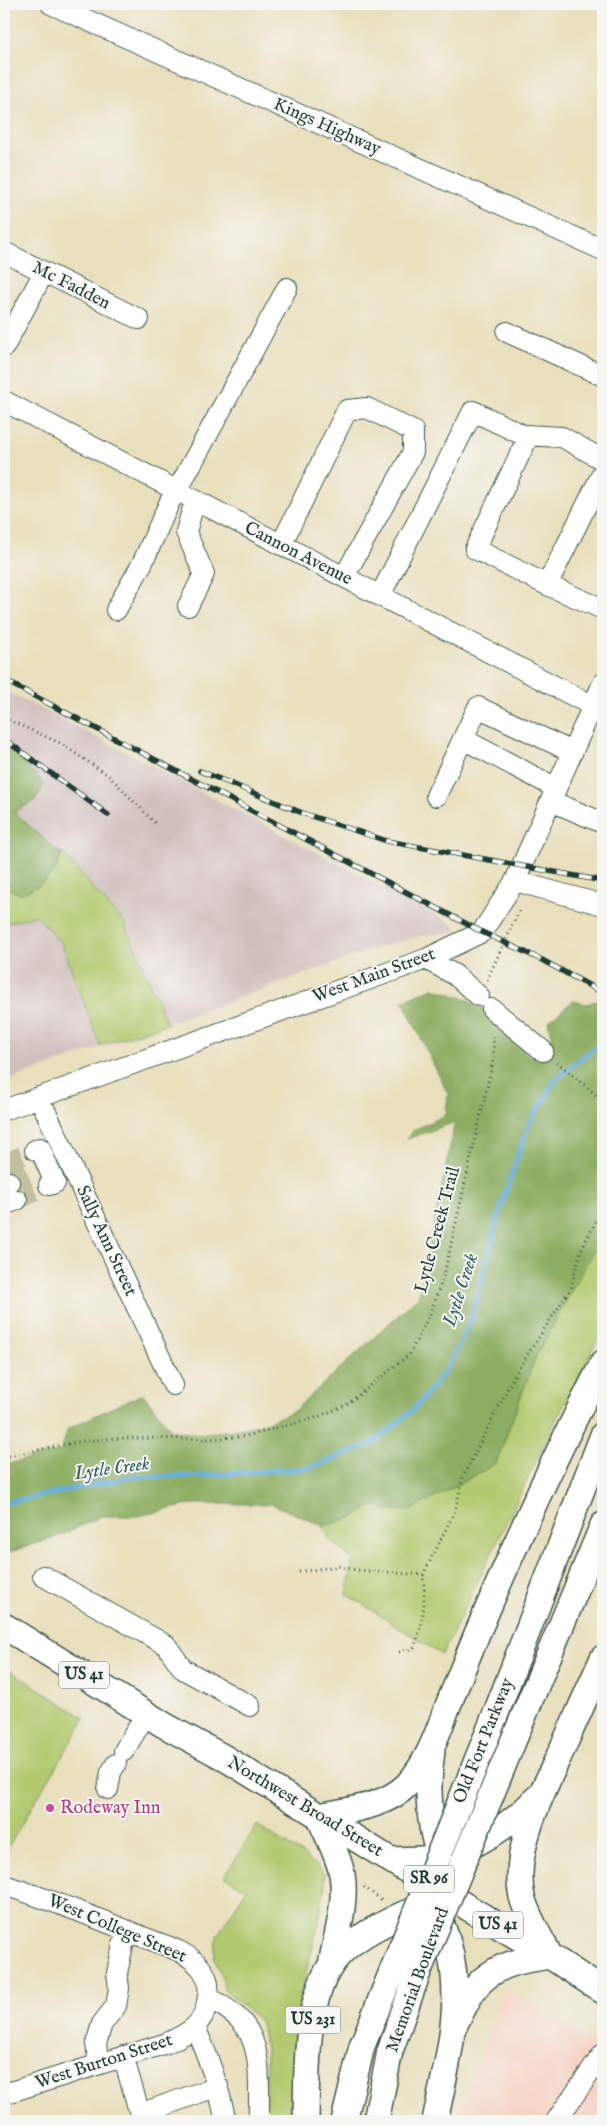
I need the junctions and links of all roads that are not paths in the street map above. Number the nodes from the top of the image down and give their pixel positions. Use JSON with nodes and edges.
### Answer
{"nodes":[{"id":1,"x":51,"y":4,"type":"edge"},
{"id":2,"x":603,"y":250,"type":"edge"},
{"id":3,"x":6,"y":260,"type":"edge"},
{"id":4,"x":44,"y":272,"type":"junction"},
{"id":5,"x":287,"y":288,"type":"dead end"},
{"id":6,"x":139,"y":319,"type":"dead end"},
{"id":7,"x":507,"y":332,"type":"dead end"},
{"id":8,"x":4,"y":347,"type":"edge"},
{"id":9,"x":603,"y":376,"type":"edge"},
{"id":10,"x":4,"y":401,"type":"edge"},
{"id":11,"x":529,"y":435,"type":"junction"},
{"id":12,"x":603,"y":460,"type":"edge"},
{"id":13,"x":603,"y":472,"type":"edge"},
{"id":14,"x":176,"y":490,"type":"junction"},
{"id":15,"x":195,"y":500,"type":"junction"},
{"id":16,"x":281,"y":545,"type":"junction"},
{"id":17,"x":344,"y":577,"type":"junction"},
{"id":18,"x":547,"y":586,"type":"junction"},
{"id":19,"x":380,"y":596,"type":"junction"},
{"id":20,"x":188,"y":606,"type":"dead end"},
{"id":21,"x":603,"y":609,"type":"edge"},
{"id":22,"x":116,"y":610,"type":"dead end"},
{"id":23,"x":603,"y":684,"type":"edge"},
{"id":24,"x":592,"y":706,"type":"junction"},
{"id":25,"x":463,"y":739,"type":"junction"},
{"id":26,"x":572,"y":752,"type":"junction"},
{"id":27,"x":554,"y":794,"type":"junction"},
{"id":28,"x":436,"y":796,"type":"dead end"},
{"id":29,"x":603,"y":823,"type":"edge"},
{"id":30,"x":515,"y":882,"type":"junction"},
{"id":31,"x":603,"y":905,"type":"edge"},
{"id":32,"x":426,"y":959,"type":"junction"},
{"id":33,"x":543,"y":1051,"type":"road end"},
{"id":34,"x":39,"y":1097,"type":"junction"},
{"id":35,"x":4,"y":1110,"type":"edge"},
{"id":36,"x":67,"y":1157,"type":"junction"},
{"id":37,"x":43,"y":1167,"type":"tunnel mouth"},
{"id":38,"x":603,"y":1363,"type":"edge"},
{"id":39,"x":173,"y":1385,"type":"dead end"},
{"id":40,"x":603,"y":1435,"type":"edge"},
{"id":41,"x":603,"y":1525,"type":"edge"},
{"id":42,"x":43,"y":1576,"type":"dead end"},
{"id":43,"x":4,"y":1626,"type":"edge"},
{"id":44,"x":603,"y":1658,"type":"edge"},
{"id":45,"x":250,"y":1706,"type":"dead end"},
{"id":46,"x":146,"y":1714,"type":"junction"},
{"id":47,"x":517,"y":1732,"type":"joint"},
{"id":48,"x":432,"y":1746,"type":"junction"},
{"id":49,"x":108,"y":1789,"type":"dead end"},
{"id":50,"x":542,"y":1793,"type":"junction"},
{"id":51,"x":319,"y":1816,"type":"junction"},
{"id":52,"x":440,"y":1857,"type":"junction"},
{"id":53,"x":392,"y":1860,"type":"junction"},
{"id":54,"x":4,"y":1885,"type":"edge"},
{"id":55,"x":433,"y":1905,"type":"junction"},
{"id":56,"x":467,"y":1907,"type":"junction"},
{"id":57,"x":128,"y":1931,"type":"junction"},
{"id":58,"x":550,"y":1956,"type":"junction"},
{"id":59,"x":331,"y":1965,"type":"junction"},
{"id":60,"x":603,"y":1991,"type":"edge"},
{"id":61,"x":208,"y":1996,"type":"junction"},
{"id":62,"x":454,"y":2026,"type":"junction"},
{"id":63,"x":195,"y":2027,"type":"junction"},
{"id":64,"x":362,"y":2046,"type":"joint"},
{"id":65,"x":123,"y":2056,"type":"junction"},
{"id":66,"x":601,"y":2062,"type":"edge"},
{"id":67,"x":99,"y":2064,"type":"junction"},
{"id":68,"x":218,"y":2086,"type":"junction"},
{"id":69,"x":4,"y":2094,"type":"edge"},
{"id":70,"x":141,"y":2118,"type":"edge"},
{"id":71,"x":226,"y":2121,"type":"edge"},
{"id":72,"x":259,"y":2121,"type":"edge"},
{"id":73,"x":306,"y":2121,"type":"edge"},
{"id":74,"x":344,"y":2121,"type":"edge"},
{"id":75,"x":376,"y":2121,"type":"edge"},
{"id":76,"x":435,"y":2121,"type":"edge"},
{"id":77,"x":556,"y":2121,"type":"edge"}],
"edges":[{"from":1,"to":2,"type":"street","name":"Kings Highway"},
{"from":3,"to":4,"type":"street","name":"Mc Fadden"},
{"from":4,"to":6,"type":"street","name":"Mc Fadden"},
{"from":4,"to":8,"type":"street"},
{"from":5,"to":14,"type":"street"},
{"from":7,"to":9,"type":"street"},
{"from":10,"to":14,"type":"street","name":"Cannon Avenue"},
{"from":11,"to":12,"type":"street"},
{"from":11,"to":18,"type":"street"},
{"from":11,"to":19,"type":"street"},
{"from":13,"to":18,"type":"street"},
{"from":14,"to":15,"type":"street","name":"Cannon Avenue"},
{"from":14,"to":22,"type":"street"},
{"from":15,"to":16,"type":"street","name":"Cannon Avenue"},
{"from":15,"to":20,"type":"street"},
{"from":16,"to":17,"type":"street","name":"Cannon Avenue"},
{"from":16,"to":17,"type":"street"},
{"from":17,"to":19,"type":"street","name":"Cannon Avenue"},
{"from":18,"to":21,"type":"street"},
{"from":19,"to":24,"type":"street","name":"Cannon Avenue"},
{"from":23,"to":24,"type":"street","name":"West Main Street"},
{"from":24,"to":26,"type":"street","name":"West Main Street"},
{"from":25,"to":26,"type":"street"},
{"from":25,"to":27,"type":"street"},
{"from":25,"to":28,"type":"street"},
{"from":26,"to":27,"type":"street","name":"West Main Street"},
{"from":27,"to":29,"type":"street"},
{"from":27,"to":30,"type":"street","name":"West Main Street"},
{"from":30,"to":31,"type":"street"},
{"from":30,"to":32,"type":"street","name":"West Main Street"},
{"from":32,"to":33,"type":"street"},
{"from":32,"to":34,"type":"street","name":"West Main Street"},
{"from":34,"to":35,"type":"street","name":"West Main Street"},
{"from":34,"to":36,"type":"street","name":"Sally Ann Street"},
{"from":36,"to":37,"type":"street"},
{"from":36,"to":39,"type":"street","name":"Sally Ann Street"},
{"from":38,"to":48,"type":"main road"},
{"from":40,"to":64,"type":"main road","name":"Old Fort Parkway","number":"SR 96","bridge":true},
{"from":41,"to":47,"type":"main road","name":"Old Fort Parkway","number":"SR 96"},
{"from":42,"to":45,"type":"street"},
{"from":43,"to":46,"type":"main road","name":"Northwest Broad Street","number":"US 41"},
{"from":44,"to":50,"type":"main road"},
{"from":46,"to":49,"type":"street"},
{"from":46,"to":51,"type":"main road","name":"Northwest Broad Street","number":"US 41"},
{"from":47,"to":75,"type":"main road","name":"Memorial Boulevard","number":"SR 96","bridge":true},
{"from":48,"to":51,"type":"main road"},
{"from":48,"to":52,"type":"main road"},
{"from":50,"to":52,"type":"main road"},
{"from":50,"to":58,"type":"main road"},
{"from":51,"to":53,"type":"main road","name":"Northwest Broad Street","number":"US 41"},
{"from":51,"to":59,"type":"main road"},
{"from":52,"to":53,"type":"main road"},
{"from":52,"to":56,"type":"main road"},
{"from":53,"to":55,"type":"main road"},
{"from":53,"to":56,"type":"main road","name":"Northwest Broad Street","number":"US 41"},
{"from":54,"to":57,"type":"street","name":"West College Street"},
{"from":55,"to":56,"type":"main road"},
{"from":55,"to":59,"type":"main road"},
{"from":55,"to":62,"type":"main road"},
{"from":56,"to":58,"type":"main road","name":"Northwest Broad Street","number":"US 41"},
{"from":57,"to":61,"type":"street","name":"West College Street"},
{"from":57,"to":67,"type":"street"},
{"from":58,"to":60,"type":"main road","name":"Northwest Broad Street","number":"US 41"},
{"from":58,"to":62,"type":"main road"},
{"from":59,"to":73,"type":"main road","number":"US 231"},
{"from":61,"to":63,"type":"street","name":"West Burton Street"},
{"from":61,"to":72,"type":"street"},
{"from":62,"to":76,"type":"main road"},
{"from":63,"to":65,"type":"street","name":"West Burton Street"},
{"from":63,"to":68,"type":"street"},
{"from":64,"to":74,"type":"main road","name":"Memorial Boulevard","number":"SR 96"},
{"from":65,"to":67,"type":"street","name":"West Burton Street"},
{"from":65,"to":70,"type":"street"},
{"from":66,"to":77,"type":"street"},
{"from":67,"to":69,"type":"street","name":"West Burton Street"},
{"from":68,"to":70,"type":"street"},
{"from":68,"to":71,"type":"street"}]}
